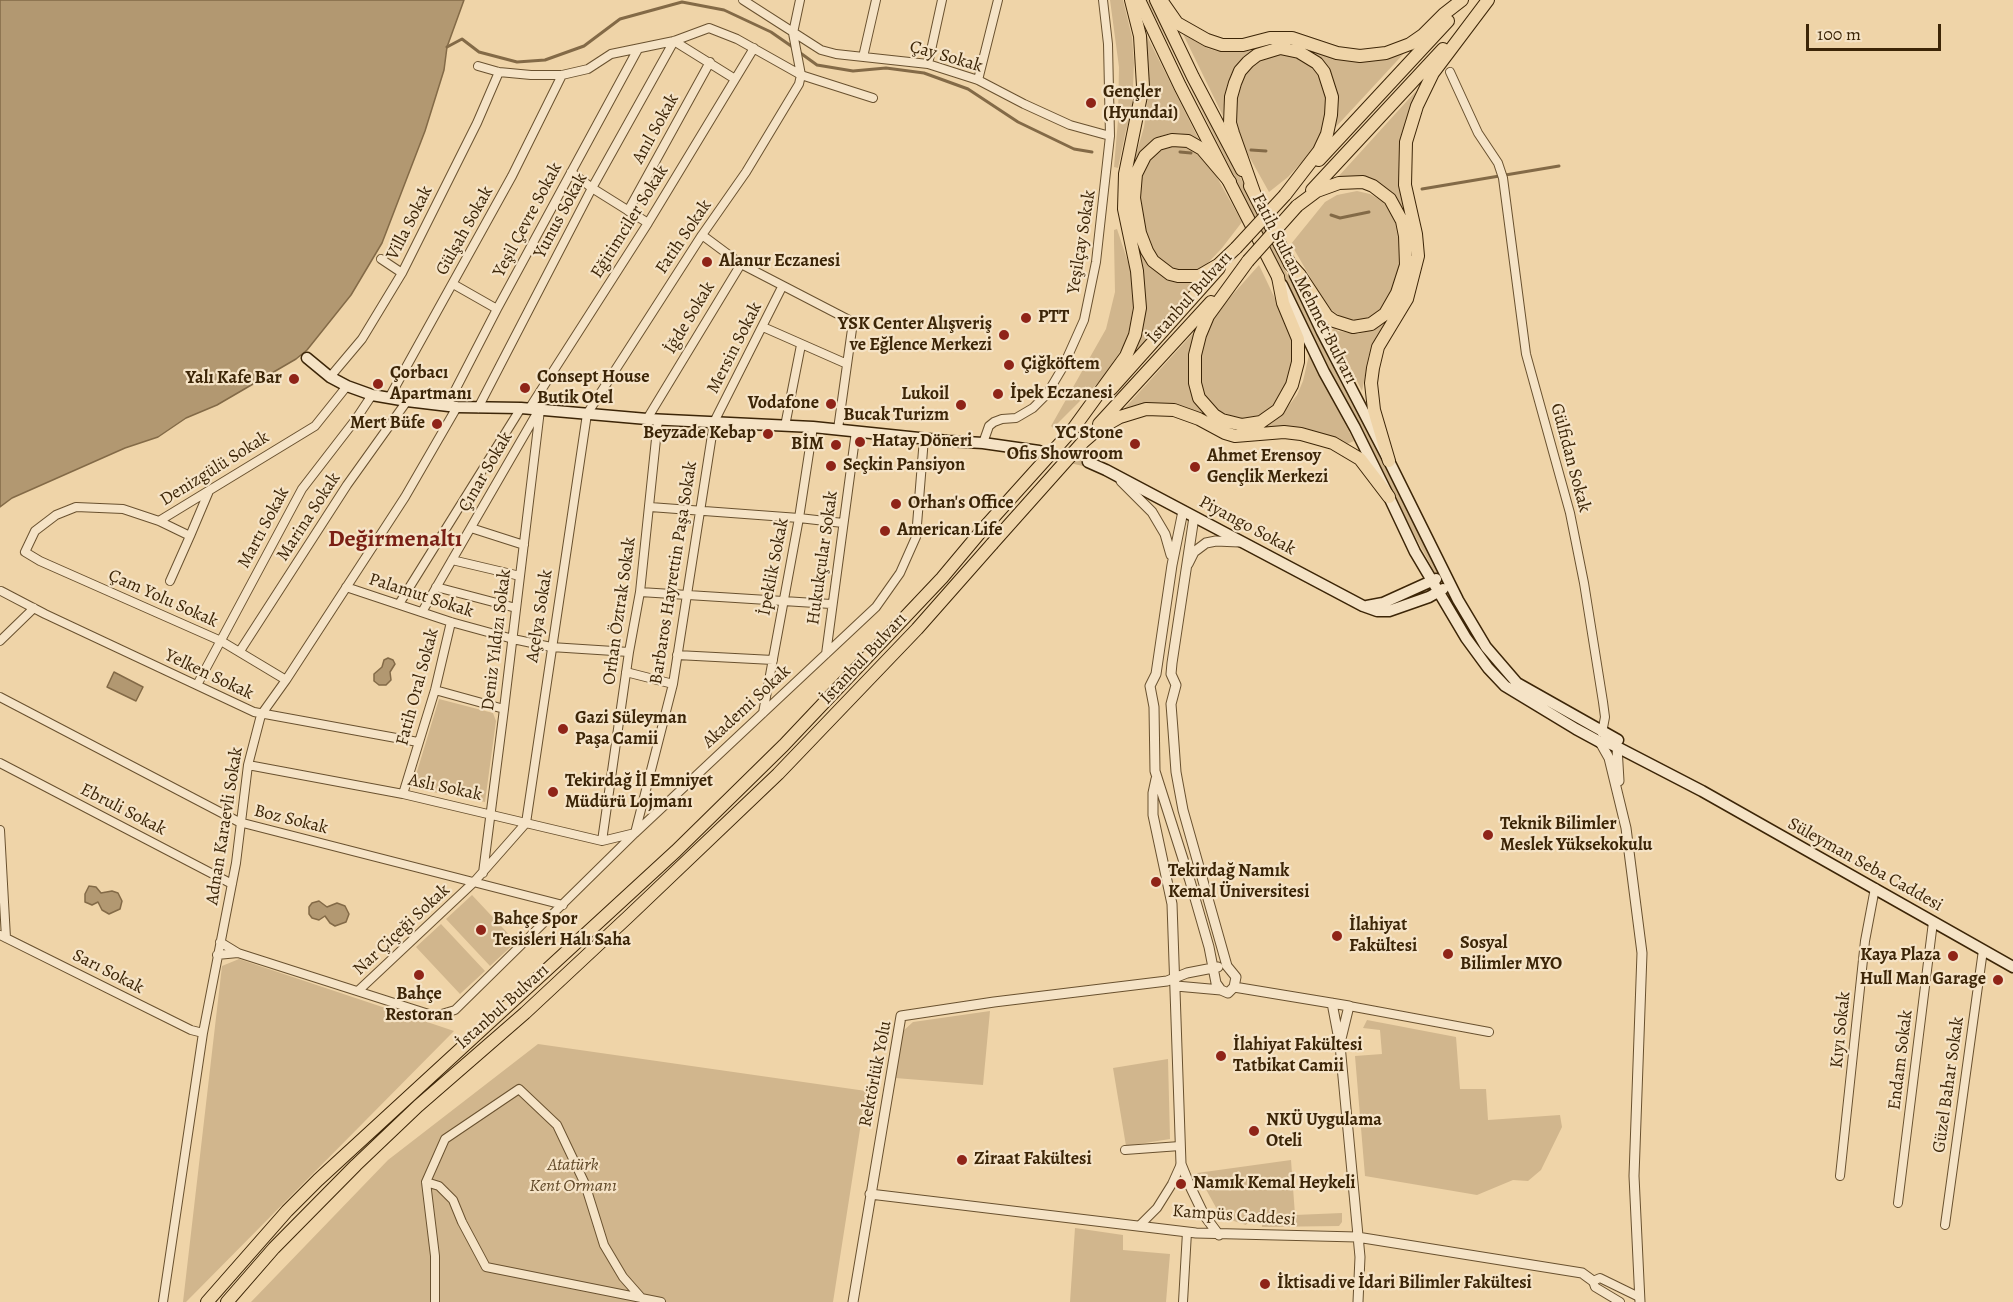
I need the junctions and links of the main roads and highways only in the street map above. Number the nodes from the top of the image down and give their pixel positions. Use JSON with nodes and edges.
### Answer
{"nodes":[{"id":1,"x":1131,"y":0,"type":"edge"},
{"id":2,"x":1139,"y":0,"type":"edge"},
{"id":3,"x":1156,"y":0,"type":"edge"},
{"id":4,"x":1161,"y":0,"type":"edge"},
{"id":5,"x":1462,"y":0,"type":"edge"},
{"id":6,"x":1467,"y":0,"type":"edge"},
{"id":7,"x":1488,"y":0,"type":"edge"},
{"id":8,"x":1230,"y":182,"type":"junction"},
{"id":9,"x":1255,"y":195,"type":"junction"},
{"id":10,"x":1285,"y":195,"type":"junction"},
{"id":11,"x":1297,"y":206,"type":"junction"},
{"id":12,"x":1236,"y":248,"type":"junction"},
{"id":13,"x":1248,"y":261,"type":"junction"},
{"id":14,"x":1290,"y":264,"type":"junction"},
{"id":15,"x":1278,"y":277,"type":"junction"},
{"id":16,"x":307,"y":358,"type":"dead end"},
{"id":17,"x":1073,"y":429,"type":"junction"},
{"id":18,"x":1082,"y":443,"type":"junction"},
{"id":19,"x":1039,"y":451,"type":"tunnel mouth"},
{"id":20,"x":1389,"y":461,"type":"junction"},
{"id":21,"x":1088,"y":462,"type":"tunnel mouth"},
{"id":22,"x":1389,"y":497,"type":"junction"},
{"id":23,"x":1448,"y":581,"type":"junction"},
{"id":24,"x":1432,"y":582,"type":"junction"},
{"id":25,"x":1438,"y":593,"type":"junction"},
{"id":26,"x":1363,"y":606,"type":"junction"},
{"id":27,"x":1601,"y":737,"type":"junction"},
{"id":28,"x":2013,"y":967,"type":"edge"},
{"id":29,"x":207,"y":1302,"type":"edge"},
{"id":30,"x":227,"y":1302,"type":"edge"}],
"edges":[{"from":1,"to":17,"type":"main road"},
{"from":2,"to":8,"type":"main road","name":"Fatih Sultan Mehmet Bulvarı"},
{"from":3,"to":9,"type":"main road","name":"Fatih Sultan Mehmet Bulvarı"},
{"from":4,"to":5,"type":"main road"},
{"from":6,"to":10,"type":"main road","name":"İstanbul Bulvarı"},
{"from":7,"to":11,"type":"main road","name":"İstanbul Bulvarı"},
{"from":7,"to":20,"type":"main road"},
{"from":8,"to":12,"type":"main road"},
{"from":8,"to":15,"type":"main road","name":"Fatih Sultan Mehmet Bulvarı"},
{"from":9,"to":10,"type":"main road"},
{"from":9,"to":14,"type":"main road","name":"Fatih Sultan Mehmet Bulvarı"},
{"from":10,"to":12,"type":"main road","name":"İstanbul Bulvarı","bridge":true},
{"from":11,"to":13,"type":"main road","name":"İstanbul Bulvarı","bridge":true},
{"from":11,"to":14,"type":"main road"},
{"from":12,"to":17,"type":"main road","name":"İstanbul Bulvarı"},
{"from":13,"to":15,"type":"main road"},
{"from":13,"to":18,"type":"main road","name":"İstanbul Bulvarı"},
{"from":14,"to":20,"type":"main road","name":"Fatih Sultan Mehmet Bulvarı"},
{"from":15,"to":22,"type":"main road","name":"Fatih Sultan Mehmet Bulvarı"},
{"from":16,"to":19,"type":"main road"},
{"from":17,"to":29,"type":"main road","name":"İstanbul Bulvarı","bridge":true},
{"from":18,"to":22,"type":"main road"},
{"from":18,"to":30,"type":"main road","name":"İstanbul Bulvarı","bridge":true},
{"from":20,"to":23,"type":"main road","name":"Fatih Sultan Mehmet Bulvarı"},
{"from":21,"to":26,"type":"main road","name":"Piyango Sokak"},
{"from":22,"to":24,"type":"main road","name":"Fatih Sultan Mehmet Bulvarı"},
{"from":23,"to":24,"type":"main road"},
{"from":23,"to":25,"type":"main road"},
{"from":23,"to":27,"type":"main road","name":"Süleyman Seba Caddesi"},
{"from":24,"to":25,"type":"main road","name":"Fatih Sultan Mehmet Bulvarı"},
{"from":24,"to":26,"type":"main road"},
{"from":25,"to":26,"type":"main road","name":"Piyango Sokak"},
{"from":25,"to":27,"type":"main road","name":"Süleyman Seba Caddesi"},
{"from":27,"to":28,"type":"main road","name":"Süleyman Seba Caddesi"}]}
